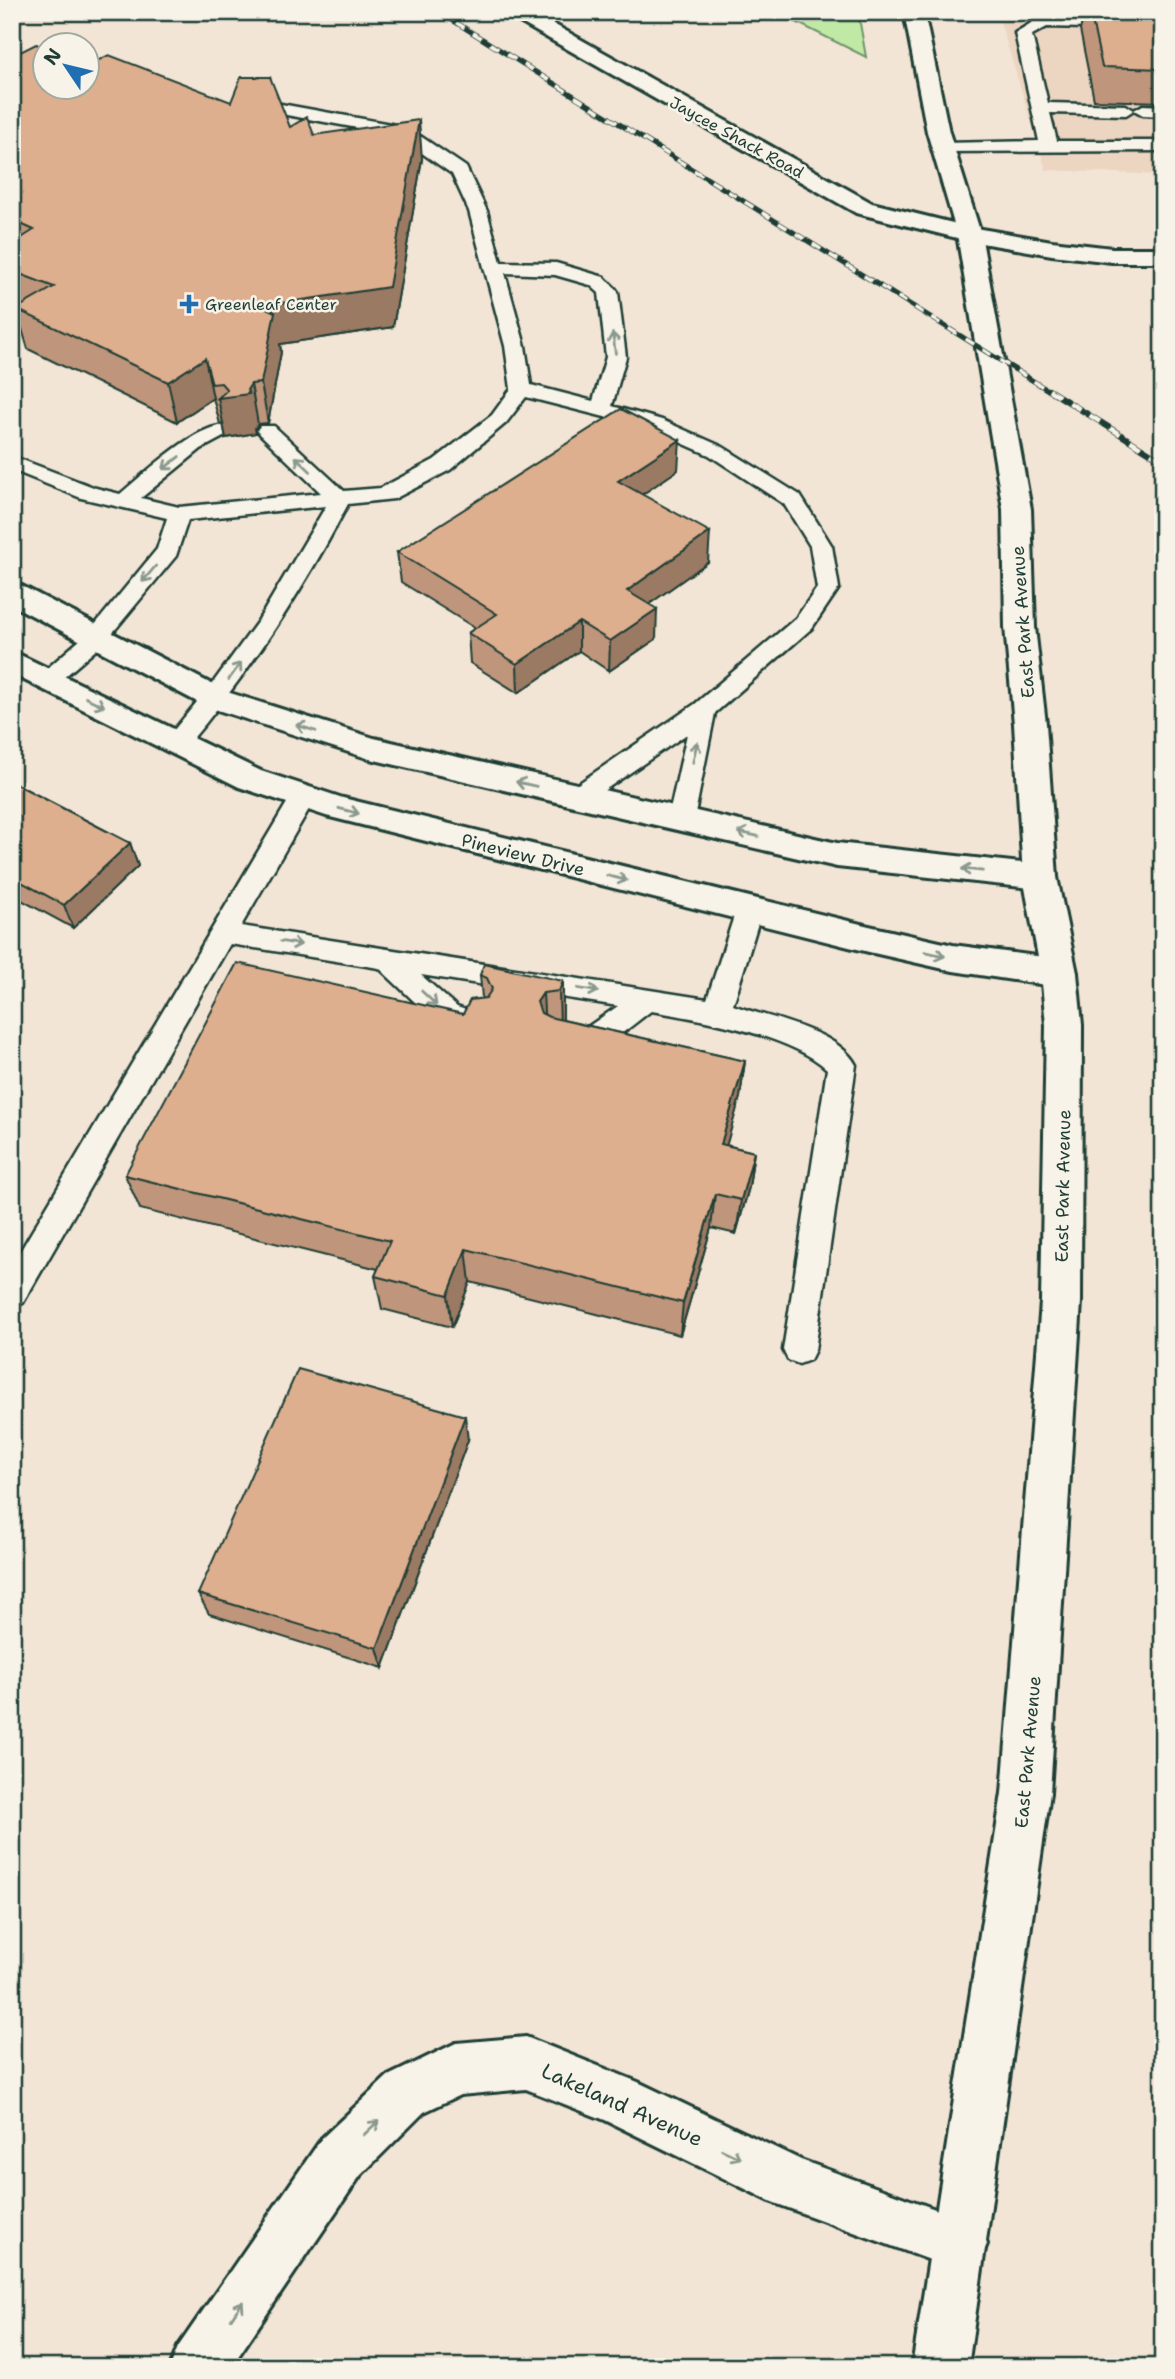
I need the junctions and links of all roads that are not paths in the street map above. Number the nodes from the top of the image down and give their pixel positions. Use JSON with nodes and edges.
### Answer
{"nodes":[{"id":1,"x":516,"y":12,"type":"edge"},
{"id":2,"x":914,"y":12,"type":"edge"},
{"id":3,"x":1043,"y":17,"type":"edge"},
{"id":4,"x":1163,"y":25,"type":"edge"},
{"id":5,"x":1039,"y":108,"type":"junction"},
{"id":6,"x":225,"y":109,"type":"edge"},
{"id":7,"x":1163,"y":111,"type":"edge"},
{"id":8,"x":1049,"y":146,"type":"junction"},
{"id":9,"x":1163,"y":146,"type":"edge"},
{"id":10,"x":943,"y":148,"type":"junction"},
{"id":11,"x":969,"y":234,"type":"junction"},
{"id":12,"x":1163,"y":255,"type":"edge"},
{"id":13,"x":494,"y":267,"type":"junction"},
{"id":14,"x":521,"y":389,"type":"junction"},
{"id":15,"x":601,"y":408,"type":"junction"},
{"id":16,"x":222,"y":430,"type":"edge"},
{"id":17,"x":267,"y":430,"type":"dead end"},
{"id":18,"x":12,"y":461,"type":"edge"},
{"id":19,"x":340,"y":499,"type":"junction"},
{"id":20,"x":124,"y":501,"type":"junction"},
{"id":21,"x":179,"y":514,"type":"junction"},
{"id":22,"x":12,"y":593,"type":"edge"},
{"id":23,"x":97,"y":637,"type":"junction"},
{"id":24,"x":12,"y":661,"type":"edge"},
{"id":25,"x":47,"y":678,"type":"junction"},
{"id":26,"x":215,"y":699,"type":"junction"},
{"id":27,"x":704,"y":710,"type":"junction"},
{"id":28,"x":176,"y":742,"type":"junction"},
{"id":29,"x":578,"y":796,"type":"junction"},
{"id":30,"x":303,"y":797,"type":"junction"},
{"id":31,"x":681,"y":819,"type":"junction"},
{"id":32,"x":1040,"y":877,"type":"junction"},
{"id":33,"x":749,"y":910,"type":"junction"},
{"id":34,"x":224,"y":933,"type":"junction"},
{"id":35,"x":386,"y":958,"type":"junction"},
{"id":36,"x":1059,"y":973,"type":"junction"},
{"id":37,"x":647,"y":1000,"type":"junction"},
{"id":38,"x":717,"y":1011,"type":"junction"},
{"id":39,"x":478,"y":1025,"type":"edge"},
{"id":40,"x":555,"y":1041,"type":"edge"},
{"id":41,"x":12,"y":1293,"type":"edge"},
{"id":42,"x":799,"y":1350,"type":"dead end"},
{"id":43,"x":960,"y":2244,"type":"junction"},
{"id":44,"x":198,"y":2367,"type":"edge"},
{"id":45,"x":940,"y":2367,"type":"edge"}],
"edges":[{"from":1,"to":11,"type":"street","name":"Jaycee Shack Road"},
{"from":2,"to":10,"type":"street","name":"East Park Avenue"},
{"from":3,"to":4,"type":"lane"},
{"from":3,"to":5,"type":"lane"},
{"from":5,"to":7,"type":"lane"},
{"from":5,"to":8,"type":"lane"},
{"from":6,"to":13,"type":"lane"},
{"from":8,"to":9,"type":"lane"},
{"from":8,"to":10,"type":"lane"},
{"from":10,"to":11,"type":"street","name":"East Park Avenue"},
{"from":11,"to":12,"type":"street","name":"Jaycee Shack Road"},
{"from":11,"to":32,"type":"street","name":"East Park Avenue"},
{"from":13,"to":14,"type":"lane"},
{"from":15,"to":13,"type":"lane","one_way":true},
{"from":14,"to":15,"type":"lane"},
{"from":14,"to":19,"type":"lane"},
{"from":15,"to":27,"type":"lane"},
{"from":16,"to":20,"type":"lane","one_way":true},
{"from":19,"to":17,"type":"lane","one_way":true},
{"from":18,"to":20,"type":"lane"},
{"from":19,"to":21,"type":"lane"},
{"from":26,"to":19,"type":"lane","one_way":true},
{"from":20,"to":21,"type":"lane"},
{"from":21,"to":23,"type":"lane","one_way":true},
{"from":22,"to":23,"type":"street"},
{"from":23,"to":25,"type":"lane"},
{"from":23,"to":26,"type":"street"},
{"from":24,"to":25,"type":"street","name":"Pineview Drive"},
{"from":25,"to":28,"type":"street","name":"Pineview Drive","one_way":true},
{"from":26,"to":28,"type":"lane"},
{"from":29,"to":26,"type":"street","one_way":true},
{"from":27,"to":29,"type":"lane"},
{"from":31,"to":27,"type":"lane","one_way":true},
{"from":28,"to":30,"type":"street","name":"Pineview Drive"},
{"from":29,"to":31,"type":"street"},
{"from":30,"to":33,"type":"street","name":"Pineview Drive","one_way":true},
{"from":30,"to":34,"type":"lane"},
{"from":32,"to":31,"type":"street","one_way":true},
{"from":32,"to":36,"type":"street","name":"East Park Avenue"},
{"from":33,"to":36,"type":"street","name":"Pineview Drive","one_way":true},
{"from":33,"to":38,"type":"lane"},
{"from":34,"to":35,"type":"lane","one_way":true},
{"from":34,"to":41,"type":"lane"},
{"from":35,"to":37,"type":"lane","one_way":true},
{"from":35,"to":39,"type":"lane","one_way":true},
{"from":36,"to":43,"type":"street","name":"East Park Avenue"},
{"from":37,"to":38,"type":"lane"},
{"from":37,"to":40,"type":"lane"},
{"from":38,"to":42,"type":"lane"},
{"from":44,"to":43,"type":"street","name":"Lakeland Avenue","one_way":true},
{"from":43,"to":45,"type":"street","name":"East Park Avenue"}]}
